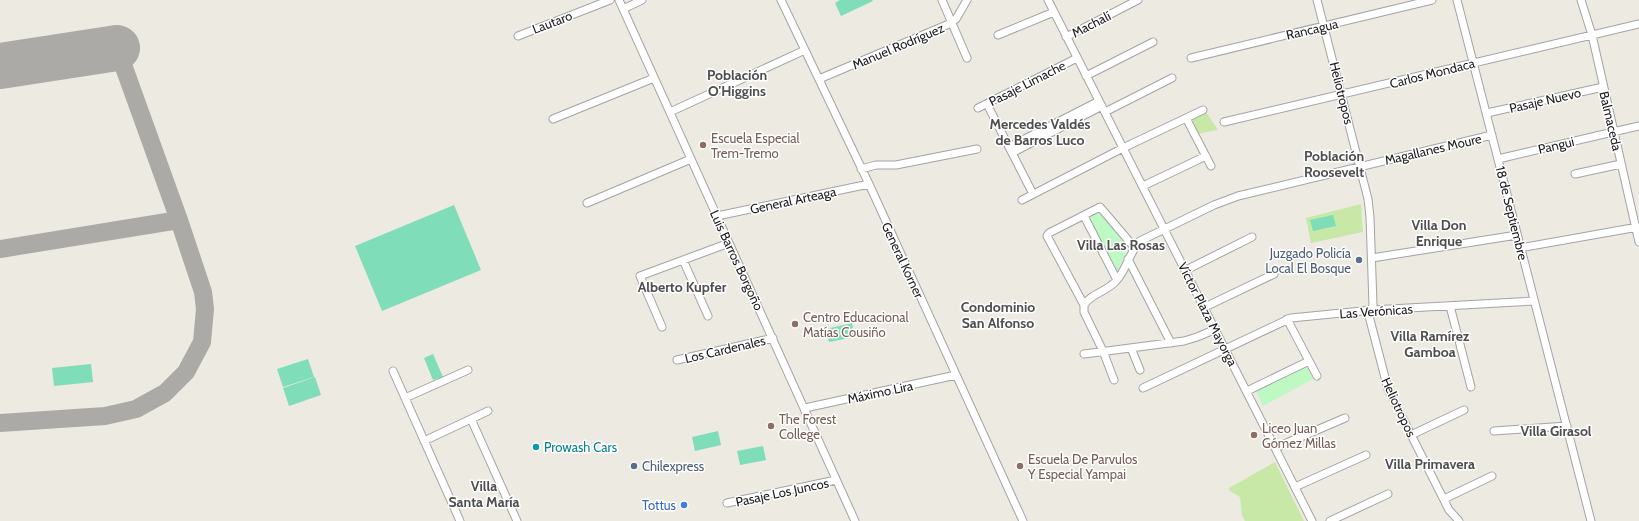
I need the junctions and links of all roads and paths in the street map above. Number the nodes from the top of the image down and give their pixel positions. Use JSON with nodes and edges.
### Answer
{"nodes":[{"id":1,"x":610,"y":0,"type":"edge"},
{"id":2,"x":619,"y":0,"type":"edge"},
{"id":3,"x":642,"y":0,"type":"edge"},
{"id":4,"x":781,"y":0,"type":"edge"},
{"id":5,"x":942,"y":0,"type":"edge"},
{"id":6,"x":967,"y":0,"type":"edge"},
{"id":7,"x":1048,"y":0,"type":"edge"},
{"id":8,"x":1138,"y":0,"type":"edge"},
{"id":9,"x":1317,"y":0,"type":"edge"},
{"id":10,"x":1432,"y":0,"type":"edge"},
{"id":11,"x":1457,"y":0,"type":"edge"},
{"id":12,"x":1581,"y":0,"type":"edge"},
{"id":13,"x":1418,"y":2,"type":"edge"},
{"id":14,"x":623,"y":9,"type":"junction"},
{"id":15,"x":1054,"y":12,"type":"junction"},
{"id":16,"x":952,"y":23,"type":"junction"},
{"id":17,"x":1639,"y":24,"type":"edge"},
{"id":18,"x":1324,"y":26,"type":"junction"},
{"id":19,"x":998,"y":35,"type":"dead end"},
{"id":20,"x":1592,"y":35,"type":"junction"},
{"id":21,"x":518,"y":36,"type":"dead end"},
{"id":22,"x":1066,"y":37,"type":"junction"},
{"id":23,"x":1152,"y":42,"type":"dead end"},
{"id":24,"x":805,"y":50,"type":"junction"},
{"id":25,"x":967,"y":58,"type":"dead end"},
{"id":26,"x":1077,"y":58,"type":"junction"},
{"id":27,"x":1191,"y":58,"type":"dead end"},
{"id":28,"x":1474,"y":63,"type":"junction"},
{"id":29,"x":1086,"y":76,"type":"junction"},
{"id":30,"x":654,"y":78,"type":"junction"},
{"id":31,"x":1172,"y":78,"type":"dead end"},
{"id":32,"x":819,"y":79,"type":"junction"},
{"id":33,"x":1603,"y":87,"type":"junction"},
{"id":34,"x":1342,"y":95,"type":"junction"},
{"id":35,"x":987,"y":104,"type":"junction"},
{"id":36,"x":1102,"y":107,"type":"junction"},
{"id":37,"x":978,"y":108,"type":"dead end"},
{"id":38,"x":1203,"y":110,"type":"dead end"},
{"id":39,"x":670,"y":112,"type":"junction"},
{"id":40,"x":1487,"y":113,"type":"junction"},
{"id":41,"x":1186,"y":118,"type":"junction"},
{"id":42,"x":553,"y":120,"type":"dead end"},
{"id":43,"x":1224,"y":122,"type":"dead end"},
{"id":44,"x":1639,"y":126,"type":"edge"},
{"id":45,"x":1614,"y":132,"type":"junction"},
{"id":46,"x":1492,"y":135,"type":"junction"},
{"id":47,"x":977,"y":148,"type":"dead end"},
{"id":48,"x":1124,"y":148,"type":"junction"},
{"id":49,"x":1010,"y":150,"type":"junction"},
{"id":50,"x":1206,"y":156,"type":"junction"},
{"id":51,"x":691,"y":159,"type":"junction"},
{"id":52,"x":1498,"y":159,"type":"junction"},
{"id":53,"x":1621,"y":164,"type":"junction"},
{"id":54,"x":1211,"y":166,"type":"dead end"},
{"id":55,"x":1360,"y":166,"type":"junction"},
{"id":56,"x":861,"y":168,"type":"junction"},
{"id":57,"x":1575,"y":174,"type":"dead end"},
{"id":58,"x":869,"y":184,"type":"junction"},
{"id":59,"x":1143,"y":186,"type":"junction"},
{"id":60,"x":1033,"y":194,"type":"junction"},
{"id":61,"x":1022,"y":200,"type":"dead end"},
{"id":62,"x":587,"y":203,"type":"dead end"},
{"id":63,"x":717,"y":216,"type":"junction"},
{"id":64,"x":1084,"y":216,"type":"junction"},
{"id":65,"x":1637,"y":227,"type":"edge"},
{"id":66,"x":1164,"y":228,"type":"junction"},
{"id":67,"x":1517,"y":235,"type":"junction"},
{"id":68,"x":1252,"y":237,"type":"dead end"},
{"id":69,"x":729,"y":242,"type":"junction"},
{"id":70,"x":1639,"y":242,"type":"edge"},
{"id":71,"x":1134,"y":247,"type":"junction"},
{"id":72,"x":1520,"y":248,"type":"junction"},
{"id":73,"x":1128,"y":258,"type":"junction"},
{"id":74,"x":1372,"y":258,"type":"junction"},
{"id":75,"x":683,"y":260,"type":"junction"},
{"id":76,"x":1186,"y":270,"type":"junction"},
{"id":77,"x":1274,"y":274,"type":"dead end"},
{"id":78,"x":1117,"y":280,"type":"junction"},
{"id":79,"x":1534,"y":301,"type":"junction"},
{"id":80,"x":1084,"y":305,"type":"junction"},
{"id":81,"x":1450,"y":306,"type":"junction"},
{"id":82,"x":1205,"y":307,"type":"junction"},
{"id":83,"x":1372,"y":310,"type":"junction"},
{"id":84,"x":708,"y":316,"type":"dead end"},
{"id":85,"x":1287,"y":319,"type":"junction"},
{"id":86,"x":662,"y":327,"type":"dead end"},
{"id":87,"x":1216,"y":329,"type":"junction"},
{"id":88,"x":773,"y":338,"type":"junction"},
{"id":89,"x":1171,"y":342,"type":"junction"},
{"id":90,"x":1131,"y":348,"type":"junction"},
{"id":91,"x":1226,"y":349,"type":"junction"},
{"id":92,"x":1103,"y":351,"type":"junction"},
{"id":93,"x":1084,"y":354,"type":"dead end"},
{"id":94,"x":677,"y":360,"type":"dead end"},
{"id":95,"x":1309,"y":360,"type":"junction"},
{"id":96,"x":468,"y":370,"type":"dead end"},
{"id":97,"x":1140,"y":370,"type":"dead end"},
{"id":98,"x":393,"y":372,"type":"dead end"},
{"id":99,"x":956,"y":375,"type":"junction"},
{"id":100,"x":1317,"y":376,"type":"dead end"},
{"id":101,"x":1114,"y":380,"type":"dead end"},
{"id":102,"x":1471,"y":387,"type":"dead end"},
{"id":103,"x":1143,"y":388,"type":"dead end"},
{"id":104,"x":1247,"y":391,"type":"junction"},
{"id":105,"x":405,"y":398,"type":"junction"},
{"id":106,"x":805,"y":408,"type":"junction"},
{"id":107,"x":1464,"y":410,"type":"dead end"},
{"id":108,"x":488,"y":411,"type":"dead end"},
{"id":109,"x":1345,"y":418,"type":"dead end"},
{"id":110,"x":471,"y":419,"type":"junction"},
{"id":111,"x":1566,"y":426,"type":"junction"},
{"id":112,"x":1494,"y":431,"type":"dead end"},
{"id":113,"x":1411,"y":434,"type":"junction"},
{"id":114,"x":424,"y":441,"type":"junction"},
{"id":115,"x":1275,"y":448,"type":"junction"},
{"id":116,"x":1366,"y":455,"type":"dead end"},
{"id":117,"x":1492,"y":476,"type":"dead end"},
{"id":118,"x":836,"y":480,"type":"junction"},
{"id":119,"x":1295,"y":487,"type":"junction"},
{"id":120,"x":1388,"y":494,"type":"dead end"},
{"id":121,"x":1444,"y":499,"type":"junction"},
{"id":122,"x":727,"y":503,"type":"dead end"},
{"id":123,"x":460,"y":521,"type":"edge"},
{"id":124,"x":517,"y":521,"type":"edge"},
{"id":125,"x":854,"y":521,"type":"edge"},
{"id":126,"x":1023,"y":521,"type":"edge"},
{"id":127,"x":1312,"y":521,"type":"edge"},
{"id":128,"x":1330,"y":521,"type":"edge"},
{"id":129,"x":1459,"y":521,"type":"edge"},
{"id":130,"x":1591,"y":521,"type":"edge"}],
"edges":[{"from":1,"to":21,"type":"street","name":"Lautaro"},
{"from":2,"to":14,"type":"street","name":"Luis Barros Borgoño"},
{"from":3,"to":14,"type":"street"},
{"from":4,"to":24,"type":"street","name":"General Korner"},
{"from":5,"to":16,"type":"street"},
{"from":6,"to":16,"type":"street","name":"Manuel Rodríguez"},
{"from":7,"to":15,"type":"street","name":"Víctor Plaza Mayorga"},
{"from":8,"to":22,"type":"street","name":"Machalí"},
{"from":9,"to":18,"type":"street","name":"Heliotropos"},
{"from":10,"to":13,"type":"street","name":"Rancagua"},
{"from":11,"to":28,"type":"street","name":"18 de Septiembre"},
{"from":12,"to":20,"type":"street","name":"Balmaceda"},
{"from":13,"to":18,"type":"street","name":"Rancagua"},
{"from":14,"to":30,"type":"street","name":"Luis Barros Borgoño"},
{"from":15,"to":19,"type":"street"},
{"from":15,"to":22,"type":"street","name":"Víctor Plaza Mayorga"},
{"from":16,"to":25,"type":"street"},
{"from":16,"to":32,"type":"street","name":"Manuel Rodríguez"},
{"from":17,"to":20,"type":"street","name":"Carlos Mondaca"},
{"from":18,"to":27,"type":"street","name":"Rancagua"},
{"from":18,"to":34,"type":"street","name":"Heliotropos"},
{"from":20,"to":28,"type":"street","name":"Carlos Mondaca"},
{"from":20,"to":33,"type":"street","name":"Balmaceda"},
{"from":22,"to":26,"type":"street","name":"Víctor Plaza Mayorga"},
{"from":23,"to":29,"type":"street"},
{"from":24,"to":32,"type":"street","name":"General Korner"},
{"from":24,"to":39,"type":"street"},
{"from":26,"to":29,"type":"street","name":"Víctor Plaza Mayorga"},
{"from":26,"to":35,"type":"street","name":"Pasaje Limache"},
{"from":28,"to":34,"type":"street","name":"Carlos Mondaca"},
{"from":28,"to":40,"type":"street","name":"18 de Septiembre"},
{"from":29,"to":36,"type":"street","name":"Víctor Plaza Mayorga"},
{"from":30,"to":39,"type":"street","name":"Luis Barros Borgoño"},
{"from":30,"to":42,"type":"street"},
{"from":31,"to":36,"type":"street"},
{"from":32,"to":56,"type":"street","name":"General Korner"},
{"from":33,"to":40,"type":"street","name":"Pasaje Nuevo"},
{"from":33,"to":45,"type":"street","name":"Balmaceda"},
{"from":34,"to":43,"type":"street","name":"Carlos Mondaca"},
{"from":34,"to":55,"type":"street","name":"Heliotropos"},
{"from":35,"to":37,"type":"street","name":"Pasaje Limache"},
{"from":35,"to":49,"type":"street"},
{"from":36,"to":48,"type":"street","name":"Víctor Plaza Mayorga"},
{"from":36,"to":49,"type":"street"},
{"from":38,"to":41,"type":"street"},
{"from":39,"to":51,"type":"street","name":"Luis Barros Borgoño"},
{"from":40,"to":46,"type":"street","name":"18 de Septiembre"},
{"from":41,"to":48,"type":"street"},
{"from":41,"to":50,"type":"street"},
{"from":44,"to":45,"type":"street","name":"Pangui"},
{"from":45,"to":52,"type":"street","name":"Pangui"},
{"from":45,"to":53,"type":"street","name":"Balmaceda"},
{"from":46,"to":52,"type":"street","name":"18 de Septiembre"},
{"from":46,"to":55,"type":"street","name":"Magallanes Moure"},
{"from":47,"to":56,"type":"street"},
{"from":48,"to":59,"type":"street","name":"Víctor Plaza Mayorga"},
{"from":48,"to":60,"type":"street"},
{"from":49,"to":60,"type":"street"},
{"from":50,"to":54,"type":"street"},
{"from":50,"to":59,"type":"street"},
{"from":51,"to":62,"type":"street"},
{"from":51,"to":63,"type":"street","name":"Luis Barros Borgoño"},
{"from":52,"to":67,"type":"street","name":"18 de Septiembre"},
{"from":53,"to":57,"type":"street"},
{"from":53,"to":65,"type":"street","name":"Balmaceda"},
{"from":55,"to":66,"type":"street","name":"Magallanes Moure"},
{"from":55,"to":74,"type":"street","name":"Heliotropos"},
{"from":56,"to":58,"type":"street","name":"General Korner"},
{"from":58,"to":63,"type":"street","name":"General Arteaga"},
{"from":58,"to":99,"type":"street","name":"General Korner"},
{"from":59,"to":66,"type":"street","name":"Víctor Plaza Mayorga"},
{"from":60,"to":61,"type":"street"},
{"from":63,"to":69,"type":"street","name":"Luis Barros Borgoño"},
{"from":64,"to":71,"type":"street"},
{"from":64,"to":78,"type":"street"},
{"from":64,"to":80,"type":"street"},
{"from":65,"to":70,"type":"street","name":"Balmaceda"},
{"from":65,"to":72,"type":"street"},
{"from":66,"to":71,"type":"street","name":"Magallanes Moure"},
{"from":66,"to":76,"type":"street","name":"Víctor Plaza Mayorga"},
{"from":67,"to":72,"type":"street","name":"18 de Septiembre"},
{"from":67,"to":74,"type":"street"},
{"from":68,"to":76,"type":"street"},
{"from":69,"to":75,"type":"street"},
{"from":69,"to":88,"type":"street","name":"Luis Barros Borgoño"},
{"from":71,"to":73,"type":"street","name":"Magallanes Moure"},
{"from":72,"to":79,"type":"street","name":"18 de Septiembre"},
{"from":73,"to":78,"type":"street","name":"Magallanes Moure"},
{"from":73,"to":89,"type":"street"},
{"from":74,"to":83,"type":"street","name":"Heliotropos"},
{"from":75,"to":84,"type":"street"},
{"from":75,"to":86,"type":"street"},
{"from":76,"to":82,"type":"street","name":"Víctor Plaza Mayorga"},
{"from":77,"to":82,"type":"street"},
{"from":78,"to":80,"type":"street","name":"Magallanes Moure"},
{"from":79,"to":81,"type":"street","name":"Las Verónicas"},
{"from":79,"to":111,"type":"street","name":"18 de Septiembre"},
{"from":80,"to":92,"type":"street"},
{"from":81,"to":83,"type":"street","name":"Las Verónicas"},
{"from":81,"to":102,"type":"street"},
{"from":82,"to":87,"type":"street","name":"Víctor Plaza Mayorga"},
{"from":83,"to":85,"type":"street","name":"Las Verónicas"},
{"from":83,"to":113,"type":"street","name":"Heliotropos"},
{"from":85,"to":91,"type":"street","name":"Las Verónicas"},
{"from":85,"to":95,"type":"street"},
{"from":87,"to":89,"type":"street"},
{"from":87,"to":91,"type":"street","name":"Víctor Plaza Mayorga"},
{"from":88,"to":94,"type":"street","name":"Los Cardenales"},
{"from":88,"to":106,"type":"street","name":"Luis Barros Borgoño"},
{"from":89,"to":90,"type":"street"},
{"from":90,"to":92,"type":"street"},
{"from":90,"to":97,"type":"street"},
{"from":91,"to":103,"type":"street","name":"Las Verónicas"},
{"from":91,"to":104,"type":"street","name":"Víctor Plaza Mayorga"},
{"from":92,"to":93,"type":"street"},
{"from":92,"to":101,"type":"street"},
{"from":95,"to":100,"type":"street"},
{"from":95,"to":104,"type":"street"},
{"from":96,"to":105,"type":"street"},
{"from":98,"to":105,"type":"street"},
{"from":99,"to":106,"type":"street","name":"Máximo Lira"},
{"from":99,"to":126,"type":"street","name":"General Korner"},
{"from":104,"to":115,"type":"street","name":"Víctor Plaza Mayorga"},
{"from":105,"to":114,"type":"street"},
{"from":106,"to":118,"type":"street","name":"Luis Barros Borgoño"},
{"from":107,"to":113,"type":"street"},
{"from":108,"to":110,"type":"street"},
{"from":109,"to":115,"type":"street"},
{"from":110,"to":114,"type":"street"},
{"from":110,"to":124,"type":"street"},
{"from":111,"to":112,"type":"street"},
{"from":111,"to":130,"type":"street","name":"18 de Septiembre"},
{"from":113,"to":121,"type":"street","name":"Heliotropos"},
{"from":114,"to":123,"type":"street"},
{"from":115,"to":119,"type":"street","name":"Víctor Plaza Mayorga"},
{"from":116,"to":119,"type":"street"},
{"from":117,"to":121,"type":"street"},
{"from":118,"to":122,"type":"street","name":"Pasaje Los Juncos"},
{"from":118,"to":125,"type":"street","name":"Luis Barros Borgoño"},
{"from":119,"to":127,"type":"street","name":"Víctor Plaza Mayorga"},
{"from":120,"to":128,"type":"street"},
{"from":121,"to":129,"type":"street","name":"Heliotropos"}]}
